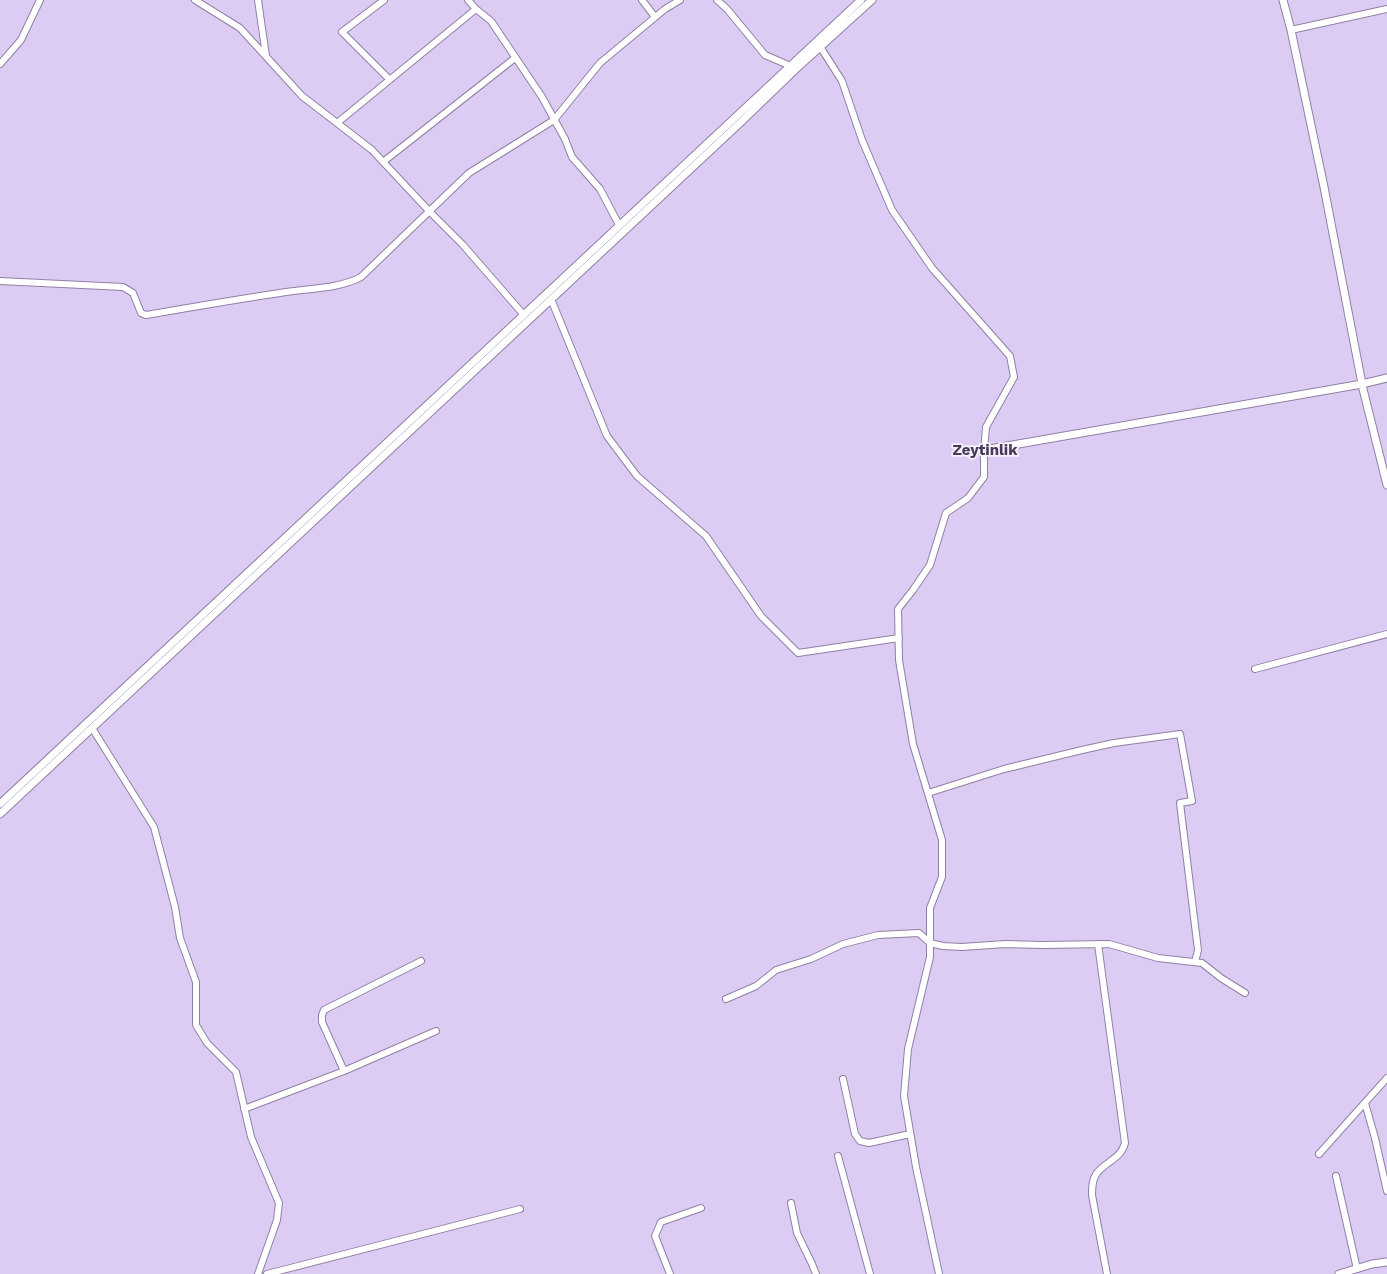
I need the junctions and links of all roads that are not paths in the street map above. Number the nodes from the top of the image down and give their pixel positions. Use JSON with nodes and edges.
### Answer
{"nodes":[{"id":1,"x":40,"y":0,"type":"edge"},
{"id":2,"x":195,"y":0,"type":"edge"},
{"id":3,"x":258,"y":0,"type":"edge"},
{"id":4,"x":384,"y":0,"type":"edge"},
{"id":5,"x":468,"y":0,"type":"edge"},
{"id":6,"x":642,"y":0,"type":"edge"},
{"id":7,"x":680,"y":0,"type":"edge"},
{"id":8,"x":716,"y":0,"type":"edge"},
{"id":9,"x":861,"y":0,"type":"edge"},
{"id":10,"x":872,"y":0,"type":"edge"},
{"id":11,"x":1283,"y":0,"type":"edge"},
{"id":12,"x":476,"y":9,"type":"junction"},
{"id":13,"x":1387,"y":9,"type":"edge"},
{"id":14,"x":655,"y":17,"type":"junction"},
{"id":15,"x":1291,"y":30,"type":"junction"},
{"id":16,"x":821,"y":48,"type":"junction"},
{"id":17,"x":266,"y":56,"type":"junction"},
{"id":18,"x":515,"y":58,"type":"junction"},
{"id":19,"x":0,"y":64,"type":"edge"},
{"id":20,"x":794,"y":67,"type":"junction"},
{"id":21,"x":390,"y":79,"type":"junction"},
{"id":22,"x":554,"y":120,"type":"junction"},
{"id":23,"x":337,"y":123,"type":"junction"},
{"id":24,"x":383,"y":162,"type":"junction"},
{"id":25,"x":430,"y":212,"type":"junction"},
{"id":26,"x":619,"y":225,"type":"junction"},
{"id":27,"x":0,"y":281,"type":"edge"},
{"id":28,"x":552,"y":299,"type":"junction"},
{"id":29,"x":523,"y":314,"type":"junction"},
{"id":30,"x":528,"y":320,"type":"junction"},
{"id":31,"x":1387,"y":378,"type":"edge"},
{"id":32,"x":1362,"y":384,"type":"junction"},
{"id":33,"x":984,"y":450,"type":"junction"},
{"id":34,"x":1387,"y":484,"type":"edge"},
{"id":35,"x":1387,"y":634,"type":"edge"},
{"id":36,"x":899,"y":638,"type":"junction"},
{"id":37,"x":1255,"y":668,"type":"dead end"},
{"id":38,"x":92,"y":728,"type":"junction"},
{"id":39,"x":928,"y":793,"type":"junction"},
{"id":40,"x":0,"y":804,"type":"edge"},
{"id":41,"x":0,"y":814,"type":"edge"},
{"id":42,"x":930,"y":942,"type":"junction"},
{"id":43,"x":1098,"y":944,"type":"junction"},
{"id":44,"x":421,"y":961,"type":"dead end"},
{"id":45,"x":1195,"y":962,"type":"junction"},
{"id":46,"x":1245,"y":993,"type":"dead end"},
{"id":47,"x":726,"y":999,"type":"dead end"},
{"id":48,"x":436,"y":1031,"type":"dead end"},
{"id":49,"x":344,"y":1071,"type":"junction"},
{"id":50,"x":1387,"y":1078,"type":"edge"},
{"id":51,"x":843,"y":1079,"type":"dead end"},
{"id":52,"x":1364,"y":1103,"type":"junction"},
{"id":53,"x":244,"y":1109,"type":"junction"},
{"id":54,"x":910,"y":1134,"type":"junction"},
{"id":55,"x":1319,"y":1154,"type":"dead end"},
{"id":56,"x":838,"y":1156,"type":"dead end"},
{"id":57,"x":1336,"y":1176,"type":"dead end"},
{"id":58,"x":1387,"y":1191,"type":"edge"},
{"id":59,"x":791,"y":1203,"type":"dead end"},
{"id":60,"x":701,"y":1208,"type":"dead end"},
{"id":61,"x":520,"y":1209,"type":"dead end"},
{"id":62,"x":1387,"y":1262,"type":"edge"},
{"id":63,"x":1357,"y":1269,"type":"junction"},
{"id":64,"x":258,"y":1274,"type":"edge"},
{"id":65,"x":267,"y":1274,"type":"edge"},
{"id":66,"x":670,"y":1274,"type":"edge"},
{"id":67,"x":816,"y":1274,"type":"edge"},
{"id":68,"x":870,"y":1274,"type":"edge"},
{"id":69,"x":939,"y":1274,"type":"edge"},
{"id":70,"x":1107,"y":1274,"type":"edge"},
{"id":71,"x":1339,"y":1274,"type":"edge"}],
"edges":[{"from":1,"to":19,"type":"street"},
{"from":2,"to":17,"type":"street"},
{"from":3,"to":17,"type":"street"},
{"from":4,"to":21,"type":"street"},
{"from":5,"to":12,"type":"street"},
{"from":6,"to":14,"type":"street"},
{"from":7,"to":14,"type":"street"},
{"from":8,"to":20,"type":"street"},
{"from":9,"to":20,"type":"street"},
{"from":10,"to":16,"type":"street"},
{"from":11,"to":15,"type":"street"},
{"from":12,"to":18,"type":"street"},
{"from":12,"to":21,"type":"street"},
{"from":13,"to":15,"type":"street"},
{"from":14,"to":22,"type":"street"},
{"from":15,"to":32,"type":"street"},
{"from":16,"to":20,"type":"street"},
{"from":16,"to":33,"type":"street"},
{"from":17,"to":23,"type":"street"},
{"from":18,"to":22,"type":"street"},
{"from":18,"to":24,"type":"street"},
{"from":20,"to":26,"type":"street"},
{"from":20,"to":28,"type":"street"},
{"from":21,"to":23,"type":"street"},
{"from":22,"to":25,"type":"street"},
{"from":22,"to":26,"type":"street"},
{"from":23,"to":24,"type":"street"},
{"from":24,"to":25,"type":"street"},
{"from":25,"to":27,"type":"street"},
{"from":25,"to":29,"type":"street"},
{"from":26,"to":29,"type":"street"},
{"from":28,"to":30,"type":"street"},
{"from":28,"to":36,"type":"street"},
{"from":29,"to":30,"type":"street"},
{"from":29,"to":40,"type":"street"},
{"from":30,"to":38,"type":"street"},
{"from":31,"to":32,"type":"street"},
{"from":32,"to":33,"type":"street"},
{"from":32,"to":34,"type":"street"},
{"from":33,"to":36,"type":"street"},
{"from":35,"to":37,"type":"street"},
{"from":36,"to":39,"type":"street"},
{"from":38,"to":41,"type":"street"},
{"from":38,"to":53,"type":"street"},
{"from":39,"to":42,"type":"street"},
{"from":39,"to":45,"type":"street"},
{"from":42,"to":43,"type":"street"},
{"from":42,"to":47,"type":"street"},
{"from":42,"to":54,"type":"street"},
{"from":43,"to":45,"type":"street"},
{"from":43,"to":70,"type":"street"},
{"from":44,"to":49,"type":"street"},
{"from":45,"to":46,"type":"street"},
{"from":48,"to":49,"type":"street"},
{"from":49,"to":53,"type":"street"},
{"from":50,"to":52,"type":"street"},
{"from":51,"to":54,"type":"street"},
{"from":52,"to":55,"type":"street"},
{"from":52,"to":58,"type":"street"},
{"from":53,"to":64,"type":"street"},
{"from":54,"to":69,"type":"street"},
{"from":56,"to":68,"type":"street"},
{"from":57,"to":63,"type":"street"},
{"from":59,"to":67,"type":"street"},
{"from":60,"to":66,"type":"street"},
{"from":61,"to":65,"type":"street"},
{"from":62,"to":63,"type":"street"},
{"from":63,"to":71,"type":"street"}]}
